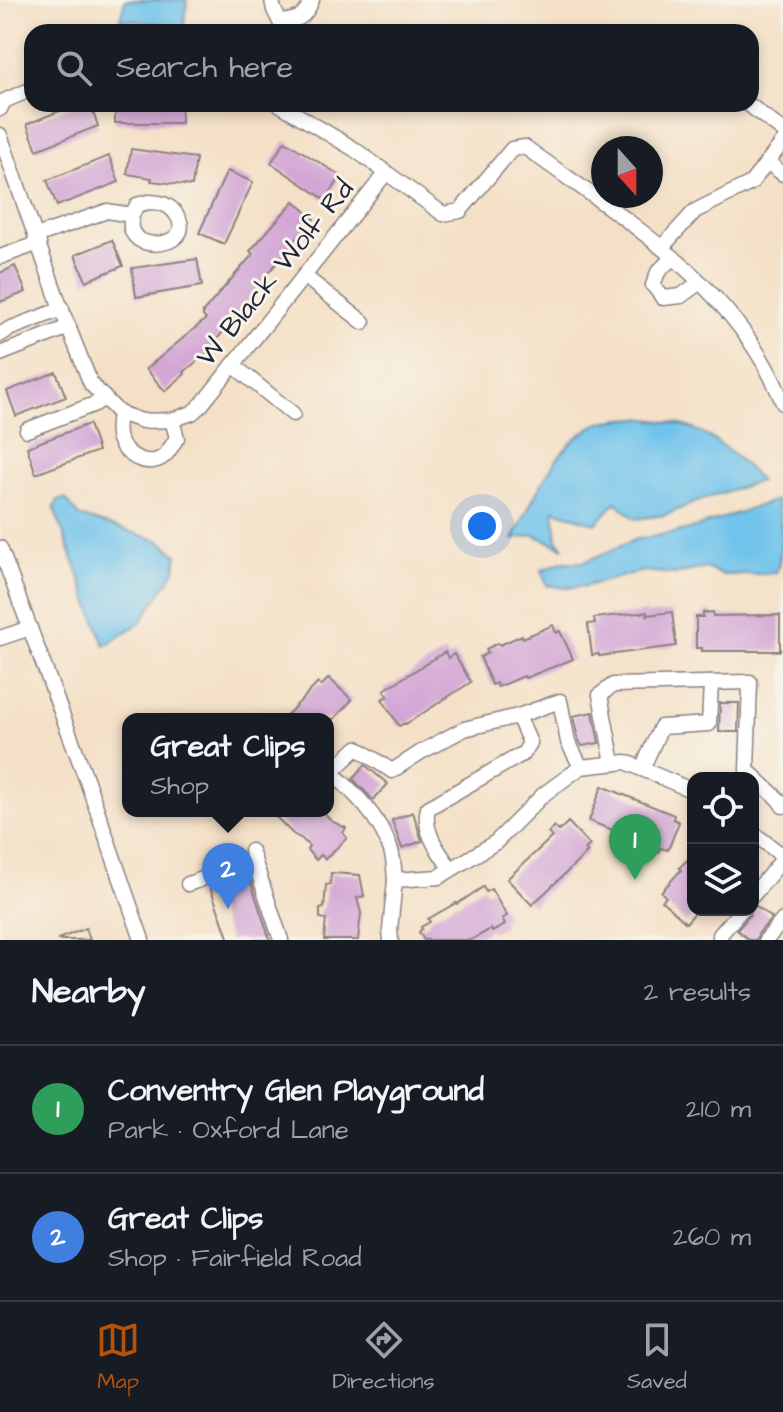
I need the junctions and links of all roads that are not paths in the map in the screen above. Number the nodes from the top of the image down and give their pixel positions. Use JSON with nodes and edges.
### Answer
{"nodes":[{"id":1,"x":272,"y":0,"type":"edge"},
{"id":2,"x":312,"y":0,"type":"edge"},
{"id":3,"x":277,"y":24,"type":"edge"},
{"id":4,"x":286,"y":24,"type":"edge"},
{"id":5,"x":24,"y":92,"type":"edge"},
{"id":6,"x":0,"y":109,"type":"edge"},
{"id":7,"x":292,"y":112,"type":"edge"},
{"id":8,"x":758,"y":112,"type":"edge"},
{"id":9,"x":783,"y":131,"type":"edge"},
{"id":10,"x":0,"y":135,"type":"edge"},
{"id":11,"x":783,"y":142,"type":"edge"},
{"id":12,"x":767,"y":162,"type":"junction"},
{"id":13,"x":386,"y":173,"type":"junction"},
{"id":14,"x":783,"y":174,"type":"edge"},
{"id":15,"x":131,"y":215,"type":"dead end"},
{"id":16,"x":38,"y":240,"type":"junction"},
{"id":17,"x":667,"y":252,"type":"junction"},
{"id":18,"x":0,"y":257,"type":"edge"},
{"id":19,"x":304,"y":276,"type":"junction"},
{"id":20,"x":700,"y":282,"type":"junction"},
{"id":21,"x":62,"y":309,"type":"junction"},
{"id":22,"x":363,"y":322,"type":"dead end"},
{"id":23,"x":70,"y":331,"type":"junction"},
{"id":24,"x":0,"y":335,"type":"edge"},
{"id":25,"x":0,"y":354,"type":"edge"},
{"id":26,"x":233,"y":365,"type":"junction"},
{"id":27,"x":777,"y":375,"type":"edge"},
{"id":28,"x":104,"y":398,"type":"junction"},
{"id":29,"x":783,"y":403,"type":"edge"},
{"id":30,"x":119,"y":413,"type":"junction"},
{"id":31,"x":293,"y":414,"type":"dead end"},
{"id":32,"x":172,"y":420,"type":"junction"},
{"id":33,"x":27,"y":430,"type":"dead end"},
{"id":34,"x":0,"y":548,"type":"edge"},
{"id":35,"x":30,"y":628,"type":"junction"},
{"id":36,"x":0,"y":638,"type":"edge"},
{"id":37,"x":711,"y":683,"type":"junction"},
{"id":38,"x":518,"y":716,"type":"junction"},
{"id":39,"x":613,"y":763,"type":"junction"},
{"id":40,"x":581,"y":767,"type":"junction"},
{"id":41,"x":334,"y":769,"type":"edge"},
{"id":42,"x":642,"y":769,"type":"junction"},
{"id":43,"x":334,"y":775,"type":"edge"},
{"id":44,"x":687,"y":788,"type":"edge"},
{"id":45,"x":783,"y":806,"type":"edge"},
{"id":46,"x":759,"y":838,"type":"edge"},
{"id":47,"x":783,"y":858,"type":"edge"},
{"id":48,"x":451,"y":869,"type":"junction"},
{"id":49,"x":395,"y":880,"type":"junction"},
{"id":50,"x":188,"y":884,"type":"dead end"},
{"id":51,"x":759,"y":888,"type":"edge"},
{"id":52,"x":736,"y":916,"type":"edge"},
{"id":53,"x":783,"y":920,"type":"edge"},
{"id":54,"x":142,"y":940,"type":"edge"},
{"id":55,"x":281,"y":940,"type":"edge"},
{"id":56,"x":391,"y":940,"type":"edge"},
{"id":57,"x":720,"y":940,"type":"edge"},
{"id":58,"x":766,"y":940,"type":"edge"}],
"edges":[{"from":1,"to":3,"type":"street"},
{"from":2,"to":4,"type":"street"},
{"from":5,"to":6,"type":"street"},
{"from":7,"to":13,"type":"street"},
{"from":8,"to":9,"type":"street"},
{"from":10,"to":16,"type":"street"},
{"from":11,"to":12,"type":"street"},
{"from":12,"to":14,"type":"street"},
{"from":12,"to":17,"type":"street"},
{"from":13,"to":17,"type":"street"},
{"from":13,"to":19,"type":"street","name":"W Black Wolf Rd"},
{"from":15,"to":16,"type":"street"},
{"from":16,"to":18,"type":"street"},
{"from":16,"to":21,"type":"street"},
{"from":17,"to":20,"type":"street"},
{"from":17,"to":20,"type":"street"},
{"from":19,"to":22,"type":"street"},
{"from":19,"to":26,"type":"street","name":"W Black Wolf Rd"},
{"from":20,"to":27,"type":"street"},
{"from":21,"to":23,"type":"street"},
{"from":21,"to":24,"type":"street"},
{"from":23,"to":25,"type":"street"},
{"from":23,"to":28,"type":"street"},
{"from":26,"to":31,"type":"street"},
{"from":26,"to":32,"type":"street","name":"W Black Wolf Rd"},
{"from":27,"to":29,"type":"street"},
{"from":28,"to":30,"type":"street"},
{"from":28,"to":33,"type":"street"},
{"from":30,"to":32,"type":"street"},
{"from":30,"to":32,"type":"street"},
{"from":34,"to":35,"type":"street"},
{"from":35,"to":36,"type":"street"},
{"from":35,"to":54,"type":"street"},
{"from":37,"to":39,"type":"street"},
{"from":37,"to":42,"type":"street"},
{"from":37,"to":45,"type":"street"},
{"from":38,"to":40,"type":"street"},
{"from":38,"to":41,"type":"street"},
{"from":38,"to":48,"type":"street"},
{"from":39,"to":40,"type":"street"},
{"from":39,"to":42,"type":"street"},
{"from":40,"to":48,"type":"street"},
{"from":42,"to":44,"type":"street"},
{"from":43,"to":49,"type":"street"},
{"from":46,"to":47,"type":"street"},
{"from":47,"to":51,"type":"street"},
{"from":48,"to":49,"type":"street"},
{"from":49,"to":56,"type":"street"},
{"from":50,"to":55,"type":"street"},
{"from":52,"to":57,"type":"street"},
{"from":53,"to":58,"type":"street"}]}
